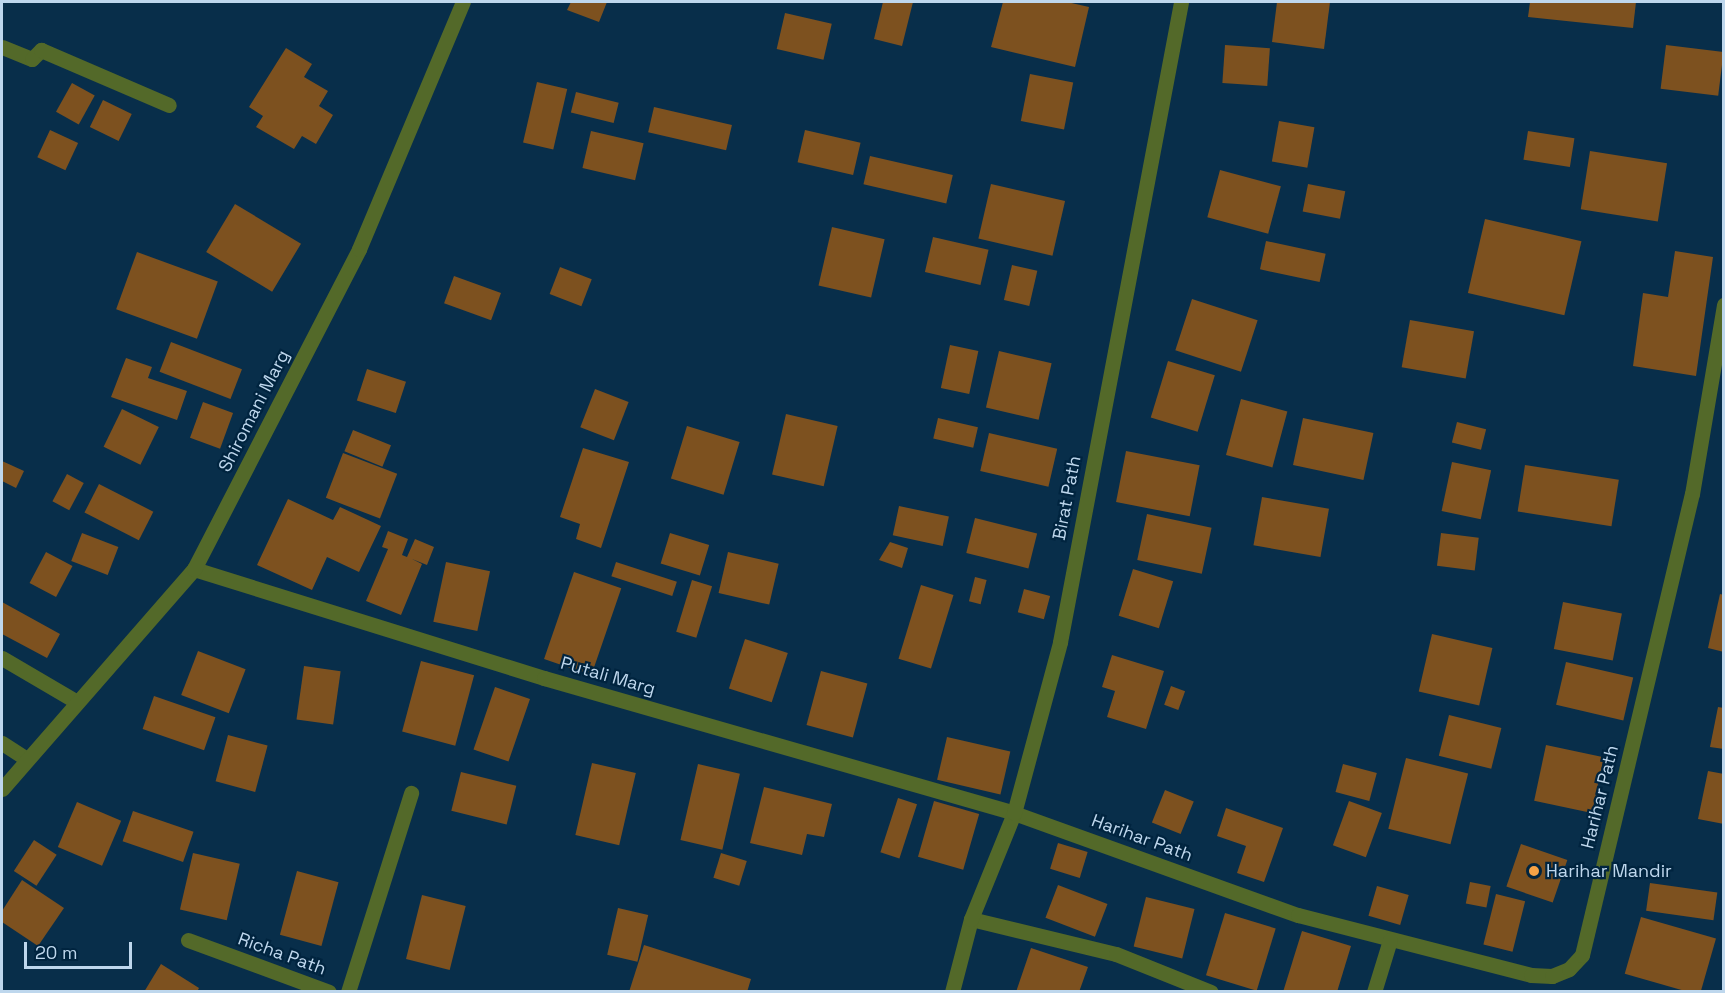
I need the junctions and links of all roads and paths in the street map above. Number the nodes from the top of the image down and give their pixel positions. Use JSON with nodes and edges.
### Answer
{"nodes":[{"id":1,"x":463,"y":2,"type":"edge"},
{"id":2,"x":1181,"y":2,"type":"edge"},
{"id":3,"x":2,"y":47,"type":"edge"},
{"id":4,"x":169,"y":105,"type":"dead end"},
{"id":5,"x":1724,"y":305,"type":"edge"},
{"id":6,"x":194,"y":569,"type":"junction"},
{"id":7,"x":2,"y":658,"type":"edge"},
{"id":8,"x":77,"y":702,"type":"junction"},
{"id":9,"x":2,"y":743,"type":"edge"},
{"id":10,"x":27,"y":759,"type":"junction"},
{"id":11,"x":2,"y":789,"type":"edge"},
{"id":12,"x":411,"y":793,"type":"dead end"},
{"id":13,"x":1014,"y":813,"type":"junction"},
{"id":14,"x":971,"y":919,"type":"junction"},
{"id":15,"x":188,"y":940,"type":"dead end"},
{"id":16,"x":1390,"y":940,"type":"junction"},
{"id":17,"x":329,"y":992,"type":"edge"},
{"id":18,"x":348,"y":992,"type":"edge"},
{"id":19,"x":952,"y":992,"type":"edge"},
{"id":20,"x":1211,"y":992,"type":"edge"},
{"id":21,"x":1374,"y":992,"type":"edge"}],
"edges":[{"from":1,"to":6,"type":"street","name":"Shiromani Marg"},
{"from":2,"to":13,"type":"street","name":"Birat Path"},
{"from":3,"to":4,"type":"street"},
{"from":5,"to":16,"type":"street","name":"Harihar Path"},
{"from":6,"to":8,"type":"street","name":"Shiromani Marg"},
{"from":6,"to":13,"type":"street","name":"Putali Marg"},
{"from":7,"to":8,"type":"street"},
{"from":8,"to":10,"type":"street","name":"Shiromani Marg"},
{"from":9,"to":10,"type":"street"},
{"from":10,"to":11,"type":"street","name":"Shiromani Marg"},
{"from":12,"to":18,"type":"street"},
{"from":13,"to":14,"type":"street","name":"Birat Path"},
{"from":13,"to":16,"type":"street","name":"Harihar Path"},
{"from":14,"to":19,"type":"street","name":"Birat Path"},
{"from":14,"to":20,"type":"street"},
{"from":15,"to":17,"type":"street","name":"Richa Path"},
{"from":16,"to":21,"type":"street"}]}
